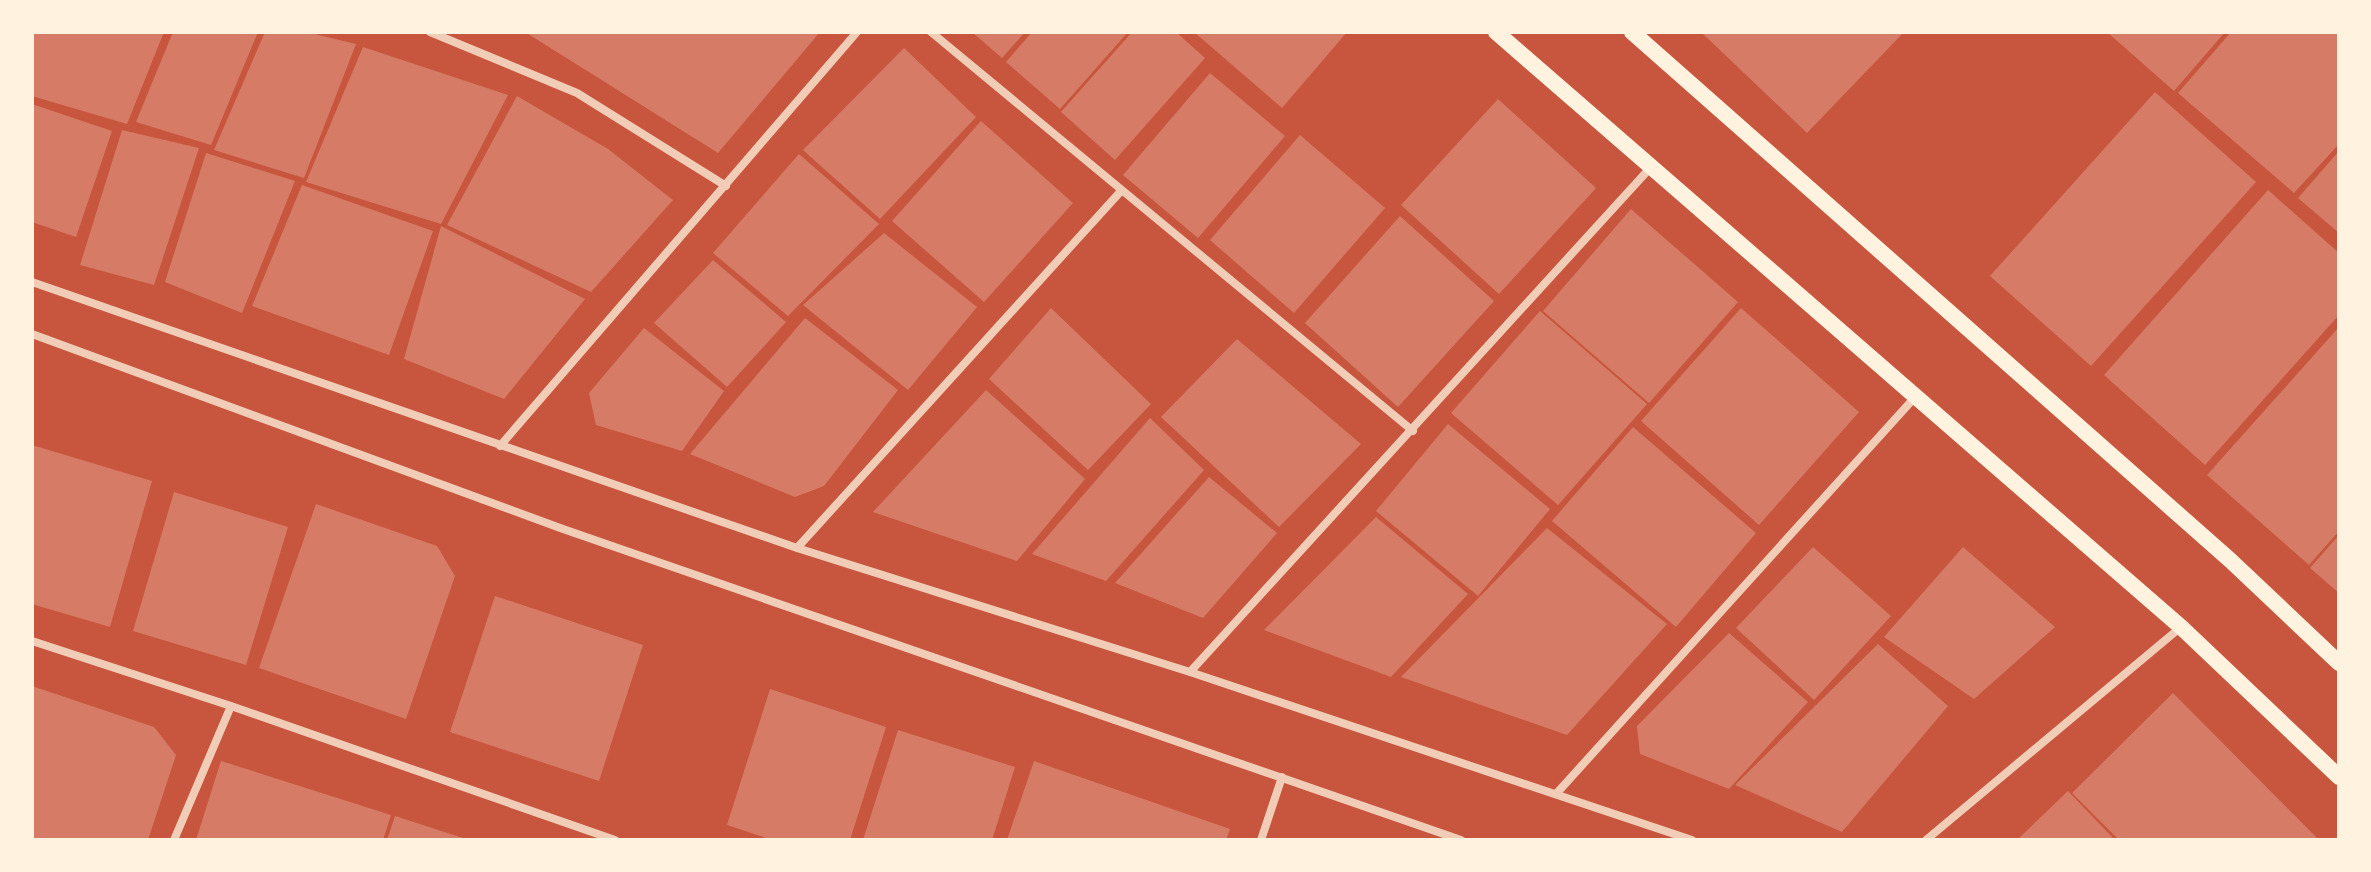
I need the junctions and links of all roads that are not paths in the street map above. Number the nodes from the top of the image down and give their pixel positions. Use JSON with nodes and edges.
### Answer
{"nodes":[{"id":1,"x":430,"y":32,"type":"edge"},
{"id":2,"x":857,"y":32,"type":"edge"},
{"id":3,"x":931,"y":32,"type":"edge"},
{"id":4,"x":1496,"y":32,"type":"edge"},
{"id":5,"x":1632,"y":32,"type":"edge"},
{"id":6,"x":1651,"y":166,"type":"junction"},
{"id":7,"x":726,"y":186,"type":"junction"},
{"id":8,"x":1121,"y":191,"type":"junction"},
{"id":9,"x":32,"y":282,"type":"edge"},
{"id":10,"x":32,"y":334,"type":"edge"},
{"id":11,"x":1916,"y":396,"type":"junction"},
{"id":12,"x":1413,"y":431,"type":"junction"},
{"id":13,"x":500,"y":446,"type":"junction"},
{"id":14,"x":797,"y":548,"type":"junction"},
{"id":15,"x":2181,"y":627,"type":"junction"},
{"id":16,"x":32,"y":641,"type":"edge"},
{"id":17,"x":2339,"y":663,"type":"edge"},
{"id":18,"x":1190,"y":672,"type":"junction"},
{"id":19,"x":231,"y":706,"type":"junction"},
{"id":20,"x":1282,"y":777,"type":"junction"},
{"id":21,"x":2339,"y":777,"type":"edge"},
{"id":22,"x":1556,"y":794,"type":"junction"},
{"id":23,"x":611,"y":839,"type":"edge"},
{"id":24,"x":174,"y":840,"type":"edge"},
{"id":25,"x":1261,"y":840,"type":"edge"},
{"id":26,"x":1461,"y":840,"type":"edge"},
{"id":27,"x":1692,"y":840,"type":"edge"},
{"id":28,"x":1926,"y":840,"type":"edge"}],
"edges":[{"from":1,"to":7,"type":"street"},
{"from":2,"to":7,"type":"street"},
{"from":3,"to":8,"type":"street"},
{"from":4,"to":6,"type":"main road"},
{"from":5,"to":17,"type":"main road"},
{"from":6,"to":11,"type":"main road"},
{"from":6,"to":12,"type":"street"},
{"from":7,"to":13,"type":"street"},
{"from":8,"to":12,"type":"street"},
{"from":8,"to":14,"type":"street"},
{"from":9,"to":13,"type":"street"},
{"from":10,"to":20,"type":"street"},
{"from":11,"to":15,"type":"main road"},
{"from":11,"to":22,"type":"street"},
{"from":12,"to":18,"type":"street"},
{"from":13,"to":14,"type":"street"},
{"from":14,"to":18,"type":"street"},
{"from":15,"to":21,"type":"main road"},
{"from":15,"to":28,"type":"street"},
{"from":16,"to":19,"type":"street"},
{"from":18,"to":22,"type":"street"},
{"from":19,"to":23,"type":"street"},
{"from":19,"to":24,"type":"street"},
{"from":20,"to":25,"type":"street"},
{"from":20,"to":26,"type":"street"},
{"from":22,"to":27,"type":"street"}]}
